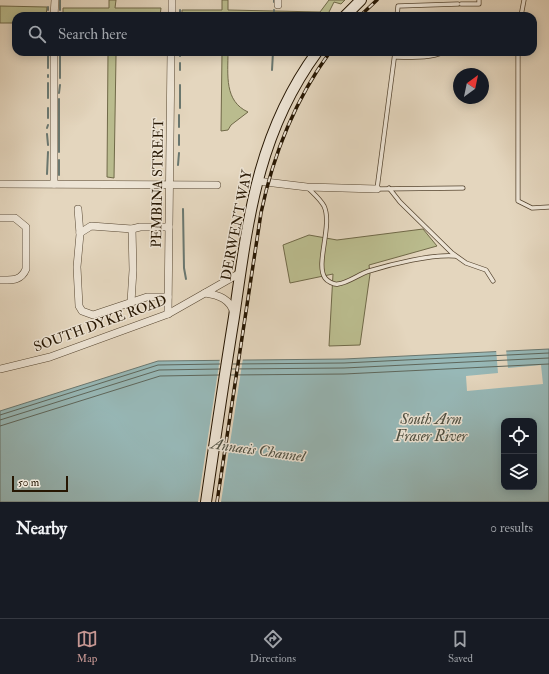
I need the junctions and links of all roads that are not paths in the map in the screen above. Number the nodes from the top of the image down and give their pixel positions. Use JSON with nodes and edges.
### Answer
{"nodes":[{"id":1,"x":55,"y":0,"type":"edge"},
{"id":2,"x":172,"y":0,"type":"edge"},
{"id":3,"x":361,"y":0,"type":"edge"},
{"id":4,"x":479,"y":0,"type":"edge"},
{"id":5,"x":524,"y":0,"type":"edge"},
{"id":6,"x":54,"y":12,"type":"edge"},
{"id":7,"x":172,"y":12,"type":"edge"},
{"id":8,"x":349,"y":12,"type":"edge"},
{"id":9,"x":397,"y":12,"type":"edge"},
{"id":10,"x":522,"y":12,"type":"edge"},
{"id":11,"x":54,"y":56,"type":"edge"},
{"id":12,"x":171,"y":56,"type":"edge"},
{"id":13,"x":314,"y":56,"type":"edge"},
{"id":14,"x":430,"y":56,"type":"edge"},
{"id":15,"x":518,"y":56,"type":"edge"},
{"id":16,"x":395,"y":57,"type":"joint"},
{"id":17,"x":256,"y":181,"type":"junction"},
{"id":18,"x":0,"y":184,"type":"edge"},
{"id":19,"x":54,"y":184,"type":"junction"},
{"id":20,"x":170,"y":184,"type":"junction"},
{"id":21,"x":217,"y":185,"type":"dead end"},
{"id":22,"x":307,"y":187,"type":"junction"},
{"id":23,"x":377,"y":188,"type":"junction"},
{"id":24,"x":389,"y":188,"type":"junction"},
{"id":25,"x":463,"y":188,"type":"dead end"},
{"id":26,"x":549,"y":207,"type":"edge"},
{"id":27,"x":78,"y":209,"type":"dead end"},
{"id":28,"x":0,"y":218,"type":"edge"},
{"id":29,"x":170,"y":227,"type":"junction"},
{"id":30,"x":132,"y":229,"type":"junction"},
{"id":31,"x":80,"y":233,"type":"junction"},
{"id":32,"x":455,"y":256,"type":"junction"},
{"id":33,"x":240,"y":273,"type":"junction"},
{"id":34,"x":0,"y":280,"type":"edge"},
{"id":35,"x":493,"y":280,"type":"dead end"},
{"id":36,"x":205,"y":294,"type":"junction"},
{"id":37,"x":168,"y":297,"type":"junction"},
{"id":38,"x":131,"y":302,"type":"junction"},
{"id":39,"x":234,"y":313,"type":"junction"},
{"id":40,"x":168,"y":314,"type":"junction"},
{"id":41,"x":0,"y":369,"type":"edge"},
{"id":42,"x":206,"y":502,"type":"edge"}],
"edges":[{"from":1,"to":6,"type":"street"},
{"from":2,"to":7,"type":"street"},
{"from":3,"to":8,"type":"main road"},
{"from":4,"to":9,"type":"lane"},
{"from":5,"to":10,"type":"lane"},
{"from":11,"to":19,"type":"street"},
{"from":12,"to":20,"type":"street","name":"PEMBINA STREET"},
{"from":13,"to":17,"type":"main road","name":"DERWENT WAY"},
{"from":14,"to":16,"type":"lane"},
{"from":15,"to":26,"type":"lane"},
{"from":16,"to":23,"type":"lane"},
{"from":17,"to":22,"type":"street"},
{"from":17,"to":33,"type":"main road","name":"DERWENT WAY"},
{"from":18,"to":19,"type":"street"},
{"from":19,"to":20,"type":"street"},
{"from":20,"to":21,"type":"street"},
{"from":20,"to":29,"type":"street","name":"PEMBINA STREET"},
{"from":22,"to":23,"type":"street"},
{"from":22,"to":32,"type":"lane"},
{"from":23,"to":24,"type":"lane"},
{"from":24,"to":25,"type":"lane"},
{"from":24,"to":32,"type":"lane"},
{"from":27,"to":31,"type":"street"},
{"from":28,"to":34,"type":"street"},
{"from":29,"to":30,"type":"street"},
{"from":29,"to":37,"type":"street","name":"PEMBINA STREET"},
{"from":30,"to":31,"type":"street"},
{"from":30,"to":38,"type":"street"},
{"from":31,"to":38,"type":"street"},
{"from":32,"to":35,"type":"lane"},
{"from":33,"to":36,"type":"street","name":"SOUTH DYKE ROAD"},
{"from":33,"to":39,"type":"main road","name":"DERWENT WAY"},
{"from":36,"to":39,"type":"street"},
{"from":36,"to":40,"type":"street","name":"SOUTH DYKE ROAD"},
{"from":37,"to":38,"type":"street"},
{"from":37,"to":40,"type":"street","name":"PEMBINA STREET"},
{"from":39,"to":42,"type":"main road","name":"DERWENT WAY"},
{"from":40,"to":41,"type":"street","name":"SOUTH DYKE ROAD"}]}
